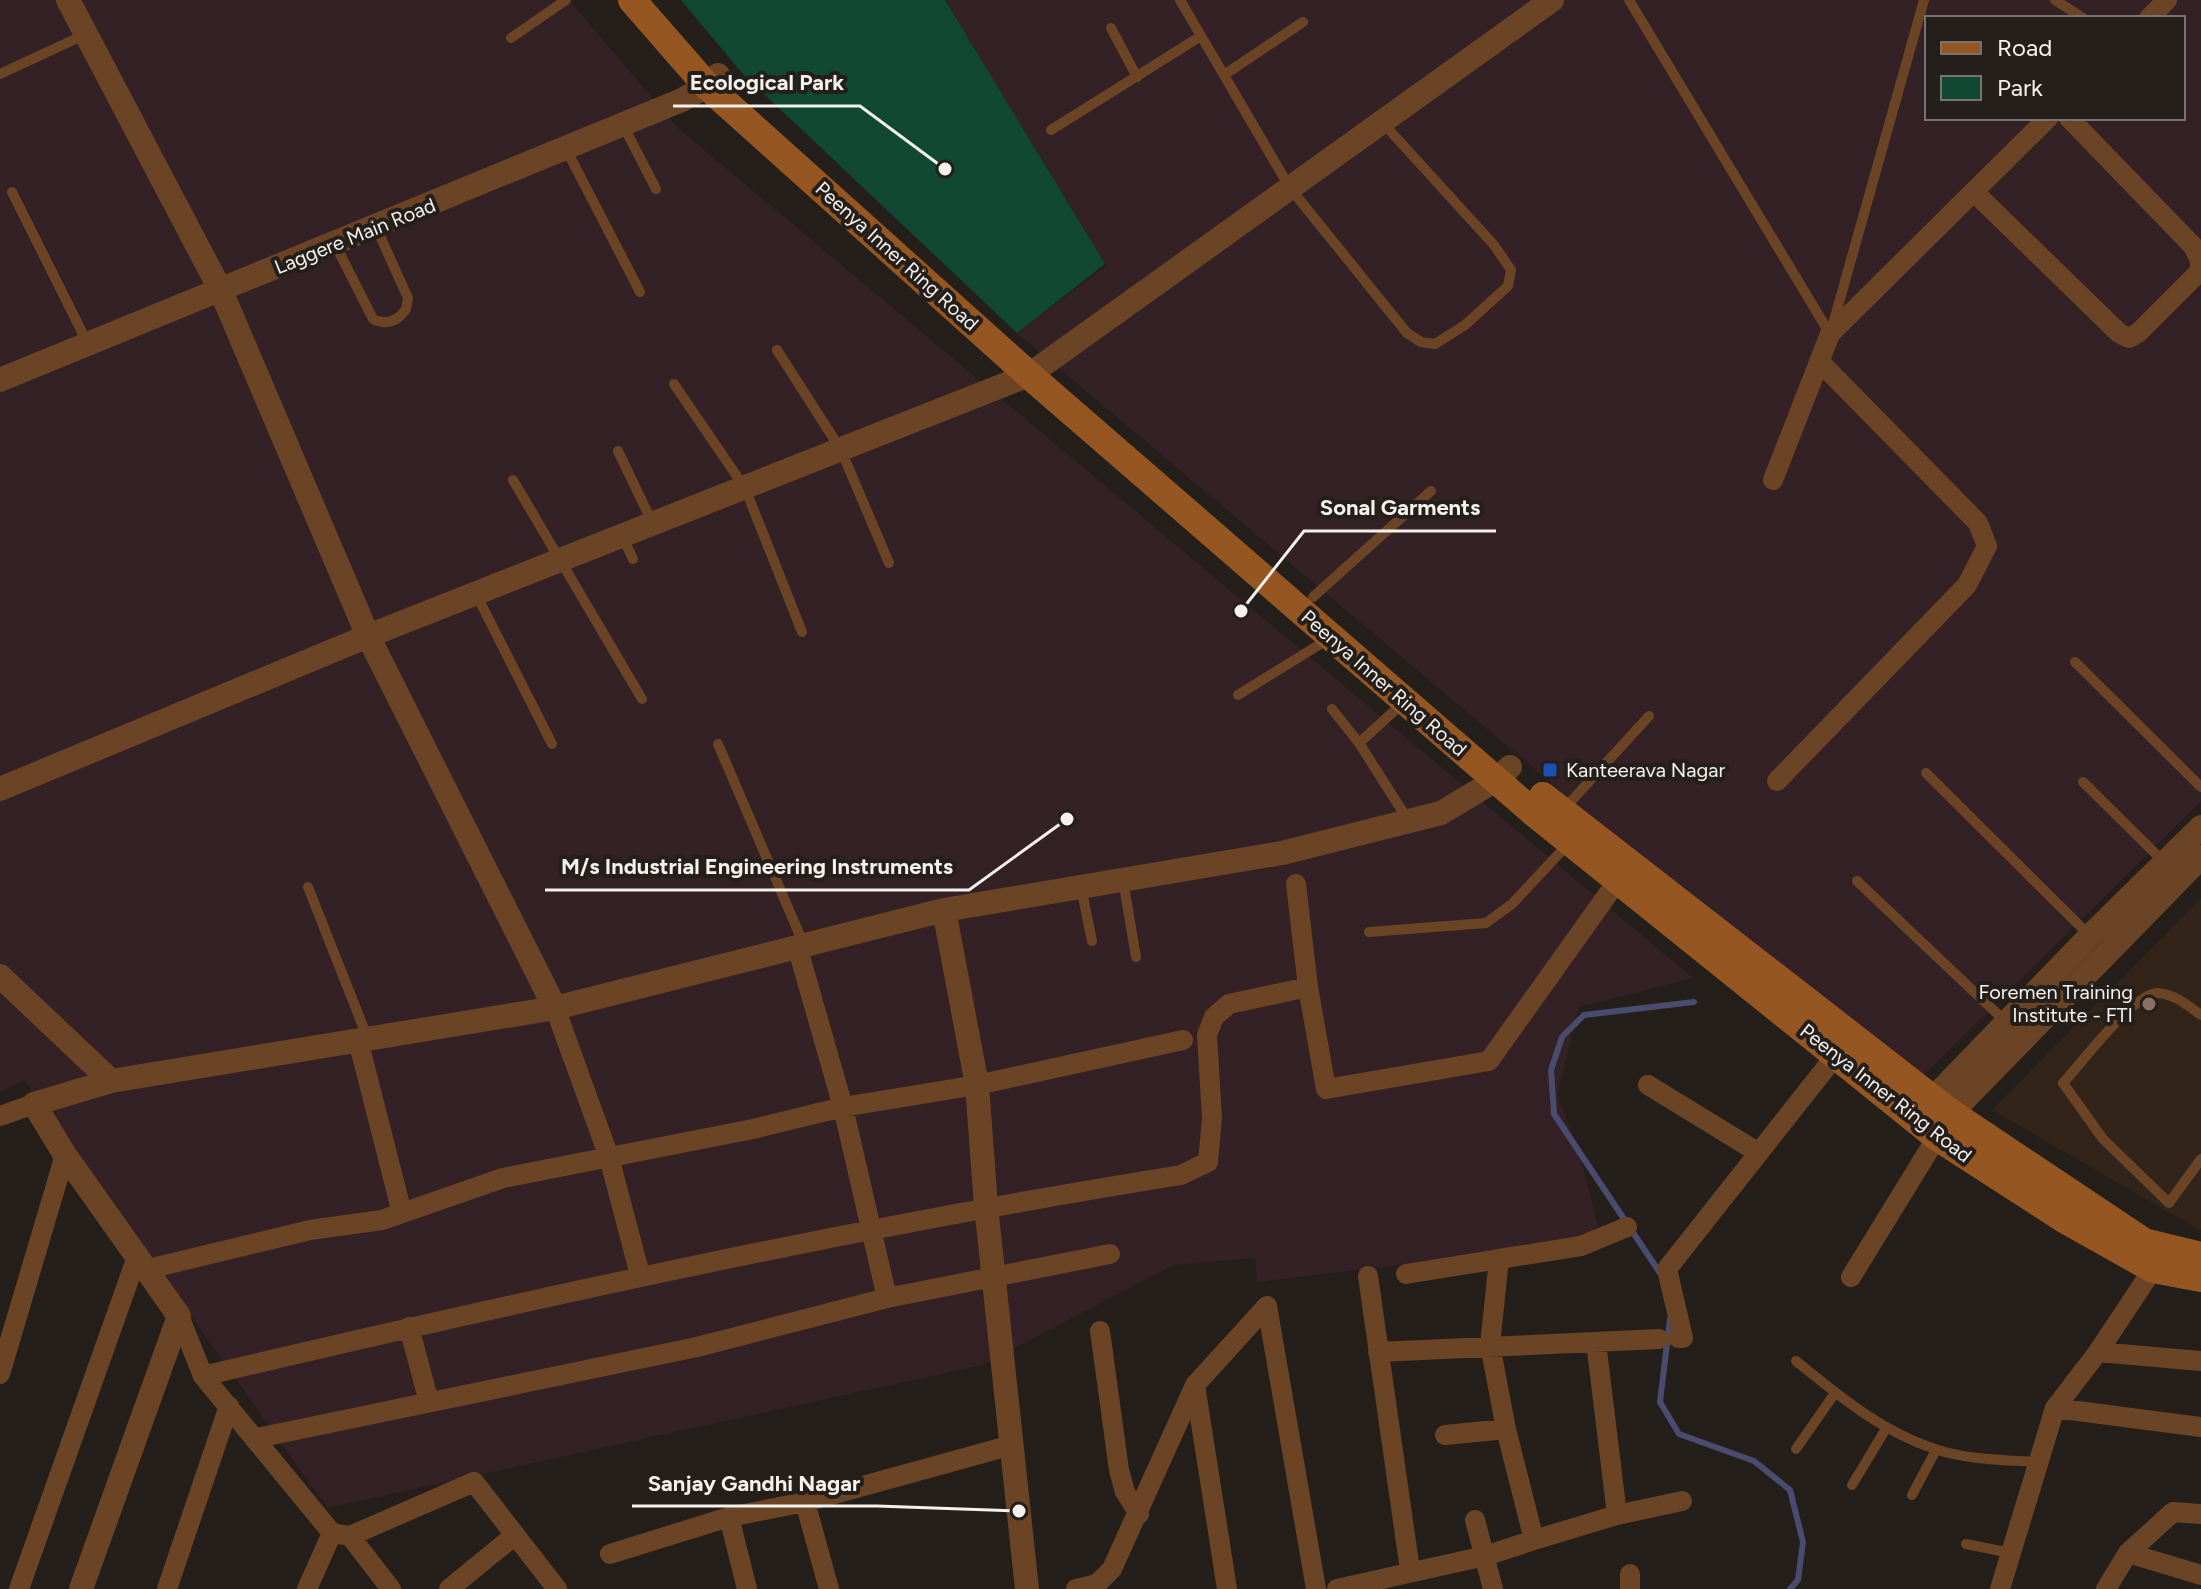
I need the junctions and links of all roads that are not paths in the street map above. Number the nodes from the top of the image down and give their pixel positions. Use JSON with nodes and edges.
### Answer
{"nodes":[{"id":1,"x":68,"y":0,"type":"edge"},
{"id":2,"x":566,"y":0,"type":"edge"},
{"id":3,"x":632,"y":0,"type":"edge"},
{"id":4,"x":653,"y":0,"type":"edge"},
{"id":5,"x":1180,"y":0,"type":"edge"},
{"id":6,"x":1552,"y":0,"type":"edge"},
{"id":7,"x":1629,"y":0,"type":"edge"},
{"id":8,"x":1924,"y":0,"type":"edge"},
{"id":9,"x":2055,"y":0,"type":"edge"},
{"id":10,"x":2167,"y":0,"type":"edge"},
{"id":11,"x":2080,"y":16,"type":"edge"},
{"id":12,"x":2151,"y":16,"type":"edge"},
{"id":13,"x":1303,"y":22,"type":"dead end"},
{"id":14,"x":1111,"y":28,"type":"dead end"},
{"id":15,"x":86,"y":34,"type":"junction"},
{"id":16,"x":1201,"y":36,"type":"junction"},
{"id":17,"x":511,"y":38,"type":"dead end"},
{"id":18,"x":0,"y":74,"type":"edge"},
{"id":19,"x":1224,"y":75,"type":"junction"},
{"id":20,"x":1137,"y":77,"type":"junction"},
{"id":21,"x":712,"y":80,"type":"junction"},
{"id":22,"x":2046,"y":120,"type":"edge"},
{"id":23,"x":2071,"y":120,"type":"edge"},
{"id":24,"x":1382,"y":122,"type":"junction"},
{"id":25,"x":623,"y":125,"type":"junction"},
{"id":26,"x":1051,"y":130,"type":"dead end"},
{"id":27,"x":566,"y":149,"type":"junction"},
{"id":28,"x":1290,"y":188,"type":"junction"},
{"id":29,"x":656,"y":189,"type":"dead end"},
{"id":30,"x":12,"y":192,"type":"dead end"},
{"id":31,"x":1974,"y":192,"type":"junction"},
{"id":32,"x":376,"y":227,"type":"junction"},
{"id":33,"x":335,"y":244,"type":"junction"},
{"id":34,"x":221,"y":291,"type":"junction"},
{"id":35,"x":640,"y":292,"type":"dead end"},
{"id":36,"x":1830,"y":334,"type":"junction"},
{"id":37,"x":88,"y":344,"type":"junction"},
{"id":38,"x":777,"y":350,"type":"dead end"},
{"id":39,"x":1819,"y":361,"type":"junction"},
{"id":40,"x":1038,"y":371,"type":"junction"},
{"id":41,"x":0,"y":380,"type":"edge"},
{"id":42,"x":674,"y":384,"type":"dead end"},
{"id":43,"x":841,"y":450,"type":"junction"},
{"id":44,"x":618,"y":451,"type":"dead end"},
{"id":45,"x":513,"y":480,"type":"dead end"},
{"id":46,"x":1773,"y":480,"type":"dead end"},
{"id":47,"x":745,"y":488,"type":"junction"},
{"id":48,"x":1431,"y":491,"type":"dead end"},
{"id":49,"x":653,"y":524,"type":"junction"},
{"id":50,"x":622,"y":536,"type":"junction"},
{"id":51,"x":563,"y":559,"type":"junction"},
{"id":52,"x":633,"y":559,"type":"dead end"},
{"id":53,"x":889,"y":563,"type":"dead end"},
{"id":54,"x":476,"y":594,"type":"junction"},
{"id":55,"x":1313,"y":597,"type":"junction"},
{"id":56,"x":802,"y":632,"type":"dead end"},
{"id":57,"x":368,"y":636,"type":"junction"},
{"id":58,"x":1332,"y":637,"type":"junction"},
{"id":59,"x":2075,"y":662,"type":"dead end"},
{"id":60,"x":1238,"y":695,"type":"dead end"},
{"id":61,"x":642,"y":699,"type":"dead end"},
{"id":62,"x":1405,"y":701,"type":"junction"},
{"id":63,"x":1332,"y":709,"type":"dead end"},
{"id":64,"x":1649,"y":716,"type":"dead end"},
{"id":65,"x":1359,"y":743,"type":"junction"},
{"id":66,"x":552,"y":744,"type":"dead end"},
{"id":67,"x":718,"y":744,"type":"dead end"},
{"id":68,"x":1503,"y":773,"type":"junction"},
{"id":69,"x":1926,"y":773,"type":"dead end"},
{"id":70,"x":1777,"y":781,"type":"dead end"},
{"id":71,"x":2083,"y":782,"type":"dead end"},
{"id":72,"x":2201,"y":787,"type":"edge"},
{"id":73,"x":0,"y":789,"type":"edge"},
{"id":74,"x":1563,"y":811,"type":"junction"},
{"id":75,"x":1409,"y":821,"type":"junction"},
{"id":76,"x":2201,"y":827,"type":"edge"},
{"id":77,"x":1570,"y":842,"type":"junction"},
{"id":78,"x":2201,"y":857,"type":"edge"},
{"id":79,"x":2165,"y":863,"type":"junction"},
{"id":80,"x":1123,"y":880,"type":"junction"},
{"id":81,"x":1618,"y":880,"type":"junction"},
{"id":82,"x":1857,"y":881,"type":"dead end"},
{"id":83,"x":1296,"y":884,"type":"dead end"},
{"id":84,"x":308,"y":887,"type":"dead end"},
{"id":85,"x":1081,"y":887,"type":"junction"},
{"id":86,"x":944,"y":910,"type":"junction"},
{"id":87,"x":1369,"y":932,"type":"dead end"},
{"id":88,"x":2090,"y":936,"type":"junction"},
{"id":89,"x":1092,"y":941,"type":"dead end"},
{"id":90,"x":801,"y":946,"type":"junction"},
{"id":91,"x":1136,"y":957,"type":"dead end"},
{"id":92,"x":0,"y":976,"type":"edge"},
{"id":93,"x":1308,"y":987,"type":"junction"},
{"id":94,"x":555,"y":1008,"type":"junction"},
{"id":95,"x":2201,"y":1015,"type":"edge"},
{"id":96,"x":2006,"y":1022,"type":"junction"},
{"id":97,"x":363,"y":1039,"type":"junction"},
{"id":98,"x":1183,"y":1040,"type":"dead end"},
{"id":99,"x":1836,"y":1055,"type":"junction"},
{"id":100,"x":111,"y":1081,"type":"junction"},
{"id":101,"x":977,"y":1085,"type":"junction"},
{"id":102,"x":1648,"y":1085,"type":"dead end"},
{"id":103,"x":34,"y":1104,"type":"junction"},
{"id":104,"x":843,"y":1107,"type":"junction"},
{"id":105,"x":0,"y":1116,"type":"edge"},
{"id":106,"x":1934,"y":1116,"type":"junction"},
{"id":107,"x":1759,"y":1153,"type":"junction"},
{"id":108,"x":65,"y":1155,"type":"junction"},
{"id":109,"x":609,"y":1157,"type":"junction"},
{"id":110,"x":2201,"y":1159,"type":"edge"},
{"id":111,"x":986,"y":1206,"type":"junction"},
{"id":112,"x":402,"y":1213,"type":"junction"},
{"id":113,"x":1627,"y":1227,"type":"dead end"},
{"id":114,"x":872,"y":1229,"type":"junction"},
{"id":115,"x":1110,"y":1254,"type":"dead end"},
{"id":116,"x":2201,"y":1256,"type":"edge"},
{"id":117,"x":1499,"y":1259,"type":"junction"},
{"id":118,"x":143,"y":1262,"type":"junction"},
{"id":119,"x":2153,"y":1269,"type":"junction"},
{"id":120,"x":1406,"y":1274,"type":"dead end"},
{"id":121,"x":640,"y":1275,"type":"junction"},
{"id":122,"x":1368,"y":1276,"type":"dead end"},
{"id":123,"x":993,"y":1277,"type":"junction"},
{"id":124,"x":1851,"y":1277,"type":"dead end"},
{"id":125,"x":2201,"y":1278,"type":"edge"},
{"id":126,"x":887,"y":1298,"type":"junction"},
{"id":127,"x":179,"y":1316,"type":"junction"},
{"id":128,"x":409,"y":1327,"type":"junction"},
{"id":129,"x":1100,"y":1331,"type":"dead end"},
{"id":130,"x":1596,"y":1342,"type":"junction"},
{"id":131,"x":1490,"y":1345,"type":"junction"},
{"id":132,"x":1378,"y":1352,"type":"junction"},
{"id":133,"x":2098,"y":1352,"type":"junction"},
{"id":134,"x":1796,"y":1361,"type":"dead end"},
{"id":135,"x":2201,"y":1361,"type":"edge"},
{"id":136,"x":0,"y":1374,"type":"edge"},
{"id":137,"x":203,"y":1376,"type":"junction"},
{"id":138,"x":1195,"y":1385,"type":"junction"},
{"id":139,"x":1835,"y":1393,"type":"junction"},
{"id":140,"x":429,"y":1402,"type":"junction"},
{"id":141,"x":229,"y":1406,"type":"junction"},
{"id":142,"x":2055,"y":1408,"type":"junction"},
{"id":143,"x":1887,"y":1427,"type":"junction"},
{"id":144,"x":2201,"y":1427,"type":"edge"},
{"id":145,"x":1506,"y":1429,"type":"junction"},
{"id":146,"x":1445,"y":1435,"type":"dead end"},
{"id":147,"x":257,"y":1438,"type":"junction"},
{"id":148,"x":1012,"y":1445,"type":"junction"},
{"id":149,"x":1796,"y":1449,"type":"dead end"},
{"id":150,"x":1936,"y":1450,"type":"junction"},
{"id":151,"x":2039,"y":1462,"type":"junction"},
{"id":152,"x":1852,"y":1485,"type":"dead end"},
{"id":153,"x":1912,"y":1495,"type":"dead end"},
{"id":154,"x":1682,"y":1501,"type":"dead end"},
{"id":155,"x":805,"y":1502,"type":"junction"},
{"id":156,"x":1139,"y":1514,"type":"junction"},
{"id":157,"x":2201,"y":1514,"type":"edge"},
{"id":158,"x":1617,"y":1515,"type":"junction"},
{"id":159,"x":729,"y":1517,"type":"junction"},
{"id":160,"x":1475,"y":1520,"type":"dead end"},
{"id":161,"x":341,"y":1534,"type":"junction"},
{"id":162,"x":515,"y":1535,"type":"junction"},
{"id":163,"x":1534,"y":1540,"type":"junction"},
{"id":164,"x":1966,"y":1544,"type":"dead end"},
{"id":165,"x":2011,"y":1553,"type":"junction"},
{"id":166,"x":2128,"y":1553,"type":"junction"},
{"id":167,"x":610,"y":1554,"type":"dead end"},
{"id":168,"x":1485,"y":1556,"type":"junction"},
{"id":169,"x":2201,"y":1575,"type":"edge"},
{"id":170,"x":1403,"y":1578,"type":"edge"},
{"id":171,"x":19,"y":1589,"type":"edge"},
{"id":172,"x":81,"y":1589,"type":"edge"},
{"id":173,"x":167,"y":1589,"type":"edge"},
{"id":174,"x":307,"y":1589,"type":"edge"},
{"id":175,"x":391,"y":1589,"type":"edge"},
{"id":176,"x":449,"y":1589,"type":"edge"},
{"id":177,"x":557,"y":1589,"type":"edge"},
{"id":178,"x":747,"y":1589,"type":"edge"},
{"id":179,"x":829,"y":1589,"type":"edge"},
{"id":180,"x":1027,"y":1589,"type":"edge"},
{"id":181,"x":1076,"y":1589,"type":"edge"},
{"id":182,"x":1227,"y":1589,"type":"edge"},
{"id":183,"x":1316,"y":1589,"type":"edge"},
{"id":184,"x":1337,"y":1589,"type":"edge"},
{"id":185,"x":1493,"y":1589,"type":"edge"},
{"id":186,"x":2000,"y":1589,"type":"edge"},
{"id":187,"x":2106,"y":1589,"type":"edge"}],
"edges":[{"from":1,"to":15,"type":"street"},
{"from":2,"to":17,"type":"lane"},
{"from":3,"to":21,"type":"main road","name":"Peenya Inner Ring Road"},
{"from":4,"to":21,"type":"main road","name":"Peenya Inner Ring Road"},
{"from":5,"to":16,"type":"lane"},
{"from":6,"to":24,"type":"street"},
{"from":7,"to":36,"type":"lane"},
{"from":8,"to":36,"type":"lane"},
{"from":9,"to":11,"type":"lane"},
{"from":10,"to":12,"type":"street"},
{"from":13,"to":19,"type":"lane"},
{"from":14,"to":20,"type":"lane"},
{"from":15,"to":18,"type":"lane"},
{"from":15,"to":34,"type":"street"},
{"from":16,"to":19,"type":"lane"},
{"from":16,"to":20,"type":"lane"},
{"from":19,"to":28,"type":"lane"},
{"from":20,"to":26,"type":"lane"},
{"from":21,"to":25,"type":"street","name":"Laggere Main Road"},
{"from":21,"to":40,"type":"main road","name":"Peenya Inner Ring Road"},
{"from":22,"to":31,"type":"street"},
{"from":23,"to":31,"type":"street"},
{"from":24,"to":28,"type":"street"},
{"from":24,"to":28,"type":"lane"},
{"from":25,"to":27,"type":"street","name":"Laggere Main Road"},
{"from":25,"to":29,"type":"lane"},
{"from":27,"to":32,"type":"street","name":"Laggere Main Road"},
{"from":27,"to":35,"type":"lane"},
{"from":28,"to":40,"type":"street"},
{"from":30,"to":37,"type":"lane"},
{"from":31,"to":36,"type":"street"},
{"from":32,"to":33,"type":"street","name":"Laggere Main Road"},
{"from":32,"to":33,"type":"lane"},
{"from":33,"to":34,"type":"street","name":"Laggere Main Road"},
{"from":34,"to":37,"type":"street","name":"Laggere Main Road"},
{"from":34,"to":57,"type":"street"},
{"from":36,"to":39,"type":"street"},
{"from":37,"to":41,"type":"street","name":"Laggere Main Road"},
{"from":38,"to":43,"type":"lane"},
{"from":39,"to":46,"type":"street"},
{"from":39,"to":70,"type":"street"},
{"from":40,"to":43,"type":"street"},
{"from":40,"to":55,"type":"main road","name":"Peenya Inner Ring Road"},
{"from":40,"to":58,"type":"main road","name":"Peenya Inner Ring Road"},
{"from":42,"to":47,"type":"lane"},
{"from":43,"to":47,"type":"street"},
{"from":43,"to":53,"type":"lane"},
{"from":44,"to":49,"type":"lane"},
{"from":45,"to":51,"type":"lane"},
{"from":47,"to":49,"type":"street"},
{"from":47,"to":56,"type":"lane"},
{"from":48,"to":55,"type":"lane"},
{"from":49,"to":50,"type":"street"},
{"from":50,"to":51,"type":"street"},
{"from":50,"to":52,"type":"lane"},
{"from":51,"to":54,"type":"street"},
{"from":51,"to":61,"type":"lane"},
{"from":54,"to":57,"type":"street"},
{"from":54,"to":66,"type":"lane"},
{"from":55,"to":68,"type":"main road","name":"Peenya Inner Ring Road"},
{"from":57,"to":73,"type":"street"},
{"from":57,"to":94,"type":"street"},
{"from":58,"to":60,"type":"lane"},
{"from":58,"to":62,"type":"main road","name":"Peenya Inner Ring Road"},
{"from":59,"to":72,"type":"lane"},
{"from":62,"to":65,"type":"lane"},
{"from":62,"to":68,"type":"main road","name":"Peenya Inner Ring Road"},
{"from":63,"to":65,"type":"lane"},
{"from":64,"to":74,"type":"lane"},
{"from":65,"to":75,"type":"lane"},
{"from":67,"to":90,"type":"lane"},
{"from":68,"to":74,"type":"main road","name":"Peenya Inner Ring Road"},
{"from":68,"to":75,"type":"street"},
{"from":68,"to":77,"type":"main road","name":"Peenya Inner Ring Road"},
{"from":69,"to":88,"type":"lane"},
{"from":71,"to":79,"type":"lane"},
{"from":74,"to":106,"type":"main road","name":"Peenya Inner Ring Road"},
{"from":75,"to":80,"type":"street"},
{"from":76,"to":79,"type":"street"},
{"from":77,"to":81,"type":"main road","name":"Peenya Inner Ring Road"},
{"from":77,"to":87,"type":"lane"},
{"from":78,"to":106,"type":"street"},
{"from":79,"to":88,"type":"street"},
{"from":80,"to":85,"type":"street"},
{"from":80,"to":91,"type":"lane"},
{"from":81,"to":93,"type":"street"},
{"from":81,"to":99,"type":"main road","name":"Peenya Inner Ring Road"},
{"from":82,"to":96,"type":"lane"},
{"from":83,"to":93,"type":"street"},
{"from":84,"to":97,"type":"lane"},
{"from":85,"to":86,"type":"street"},
{"from":85,"to":89,"type":"lane"},
{"from":86,"to":90,"type":"street"},
{"from":86,"to":101,"type":"street"},
{"from":88,"to":96,"type":"street"},
{"from":90,"to":94,"type":"street"},
{"from":90,"to":104,"type":"street"},
{"from":92,"to":100,"type":"street"},
{"from":93,"to":111,"type":"street"},
{"from":94,"to":97,"type":"street"},
{"from":94,"to":109,"type":"street"},
{"from":95,"to":110,"type":"lane"},
{"from":96,"to":106,"type":"street"},
{"from":97,"to":100,"type":"street"},
{"from":97,"to":112,"type":"street"},
{"from":98,"to":101,"type":"street"},
{"from":99,"to":106,"type":"main road","name":"Peenya Inner Ring Road"},
{"from":99,"to":107,"type":"street"},
{"from":100,"to":103,"type":"street"},
{"from":101,"to":104,"type":"street"},
{"from":101,"to":111,"type":"street"},
{"from":102,"to":107,"type":"street"},
{"from":103,"to":105,"type":"street"},
{"from":103,"to":108,"type":"street"},
{"from":104,"to":109,"type":"street"},
{"from":104,"to":114,"type":"street"},
{"from":106,"to":116,"type":"main road","name":"Peenya Inner Ring Road"},
{"from":106,"to":119,"type":"main road","name":"Peenya Inner Ring Road"},
{"from":106,"to":124,"type":"street"},
{"from":107,"to":130,"type":"street"},
{"from":108,"to":118,"type":"street"},
{"from":108,"to":136,"type":"street"},
{"from":109,"to":112,"type":"street"},
{"from":109,"to":121,"type":"street"},
{"from":111,"to":114,"type":"street"},
{"from":111,"to":123,"type":"street"},
{"from":112,"to":118,"type":"street"},
{"from":113,"to":117,"type":"street"},
{"from":114,"to":121,"type":"street"},
{"from":114,"to":126,"type":"street"},
{"from":115,"to":123,"type":"street"},
{"from":117,"to":120,"type":"street"},
{"from":117,"to":131,"type":"street"},
{"from":118,"to":127,"type":"street"},
{"from":118,"to":171,"type":"street"},
{"from":119,"to":125,"type":"main road","name":"Peenya Inner Ring Road"},
{"from":119,"to":133,"type":"street"},
{"from":121,"to":128,"type":"street"},
{"from":122,"to":132,"type":"street"},
{"from":123,"to":126,"type":"street"},
{"from":123,"to":148,"type":"street"},
{"from":126,"to":140,"type":"street"},
{"from":127,"to":137,"type":"street"},
{"from":127,"to":172,"type":"street"},
{"from":128,"to":137,"type":"street"},
{"from":128,"to":140,"type":"street"},
{"from":129,"to":156,"type":"street"},
{"from":130,"to":131,"type":"street"},
{"from":130,"to":158,"type":"street"},
{"from":131,"to":132,"type":"street"},
{"from":131,"to":145,"type":"street"},
{"from":132,"to":170,"type":"street"},
{"from":133,"to":135,"type":"street"},
{"from":133,"to":142,"type":"street"},
{"from":134,"to":139,"type":"lane"},
{"from":137,"to":141,"type":"street"},
{"from":138,"to":156,"type":"street"},
{"from":138,"to":182,"type":"street"},
{"from":138,"to":183,"type":"street"},
{"from":139,"to":143,"type":"lane"},
{"from":139,"to":149,"type":"lane"},
{"from":140,"to":147,"type":"street"},
{"from":141,"to":147,"type":"street"},
{"from":141,"to":173,"type":"street"},
{"from":142,"to":144,"type":"street"},
{"from":142,"to":151,"type":"street"},
{"from":143,"to":150,"type":"lane"},
{"from":143,"to":152,"type":"lane"},
{"from":145,"to":146,"type":"street"},
{"from":145,"to":163,"type":"street"},
{"from":147,"to":161,"type":"street"},
{"from":148,"to":155,"type":"street"},
{"from":148,"to":180,"type":"street"},
{"from":150,"to":151,"type":"lane"},
{"from":150,"to":153,"type":"lane"},
{"from":151,"to":165,"type":"street"},
{"from":154,"to":158,"type":"street"},
{"from":155,"to":159,"type":"street"},
{"from":155,"to":179,"type":"street"},
{"from":156,"to":181,"type":"street"},
{"from":157,"to":166,"type":"street"},
{"from":158,"to":163,"type":"street"},
{"from":159,"to":167,"type":"street"},
{"from":159,"to":178,"type":"street"},
{"from":160,"to":168,"type":"street"},
{"from":161,"to":162,"type":"street"},
{"from":161,"to":174,"type":"street"},
{"from":161,"to":175,"type":"street"},
{"from":162,"to":176,"type":"street"},
{"from":162,"to":177,"type":"street"},
{"from":163,"to":168,"type":"street"},
{"from":164,"to":165,"type":"lane"},
{"from":165,"to":186,"type":"street"},
{"from":166,"to":169,"type":"street"},
{"from":166,"to":187,"type":"street"},
{"from":168,"to":170,"type":"street"},
{"from":168,"to":185,"type":"street"},
{"from":170,"to":184,"type":"street"}]}
